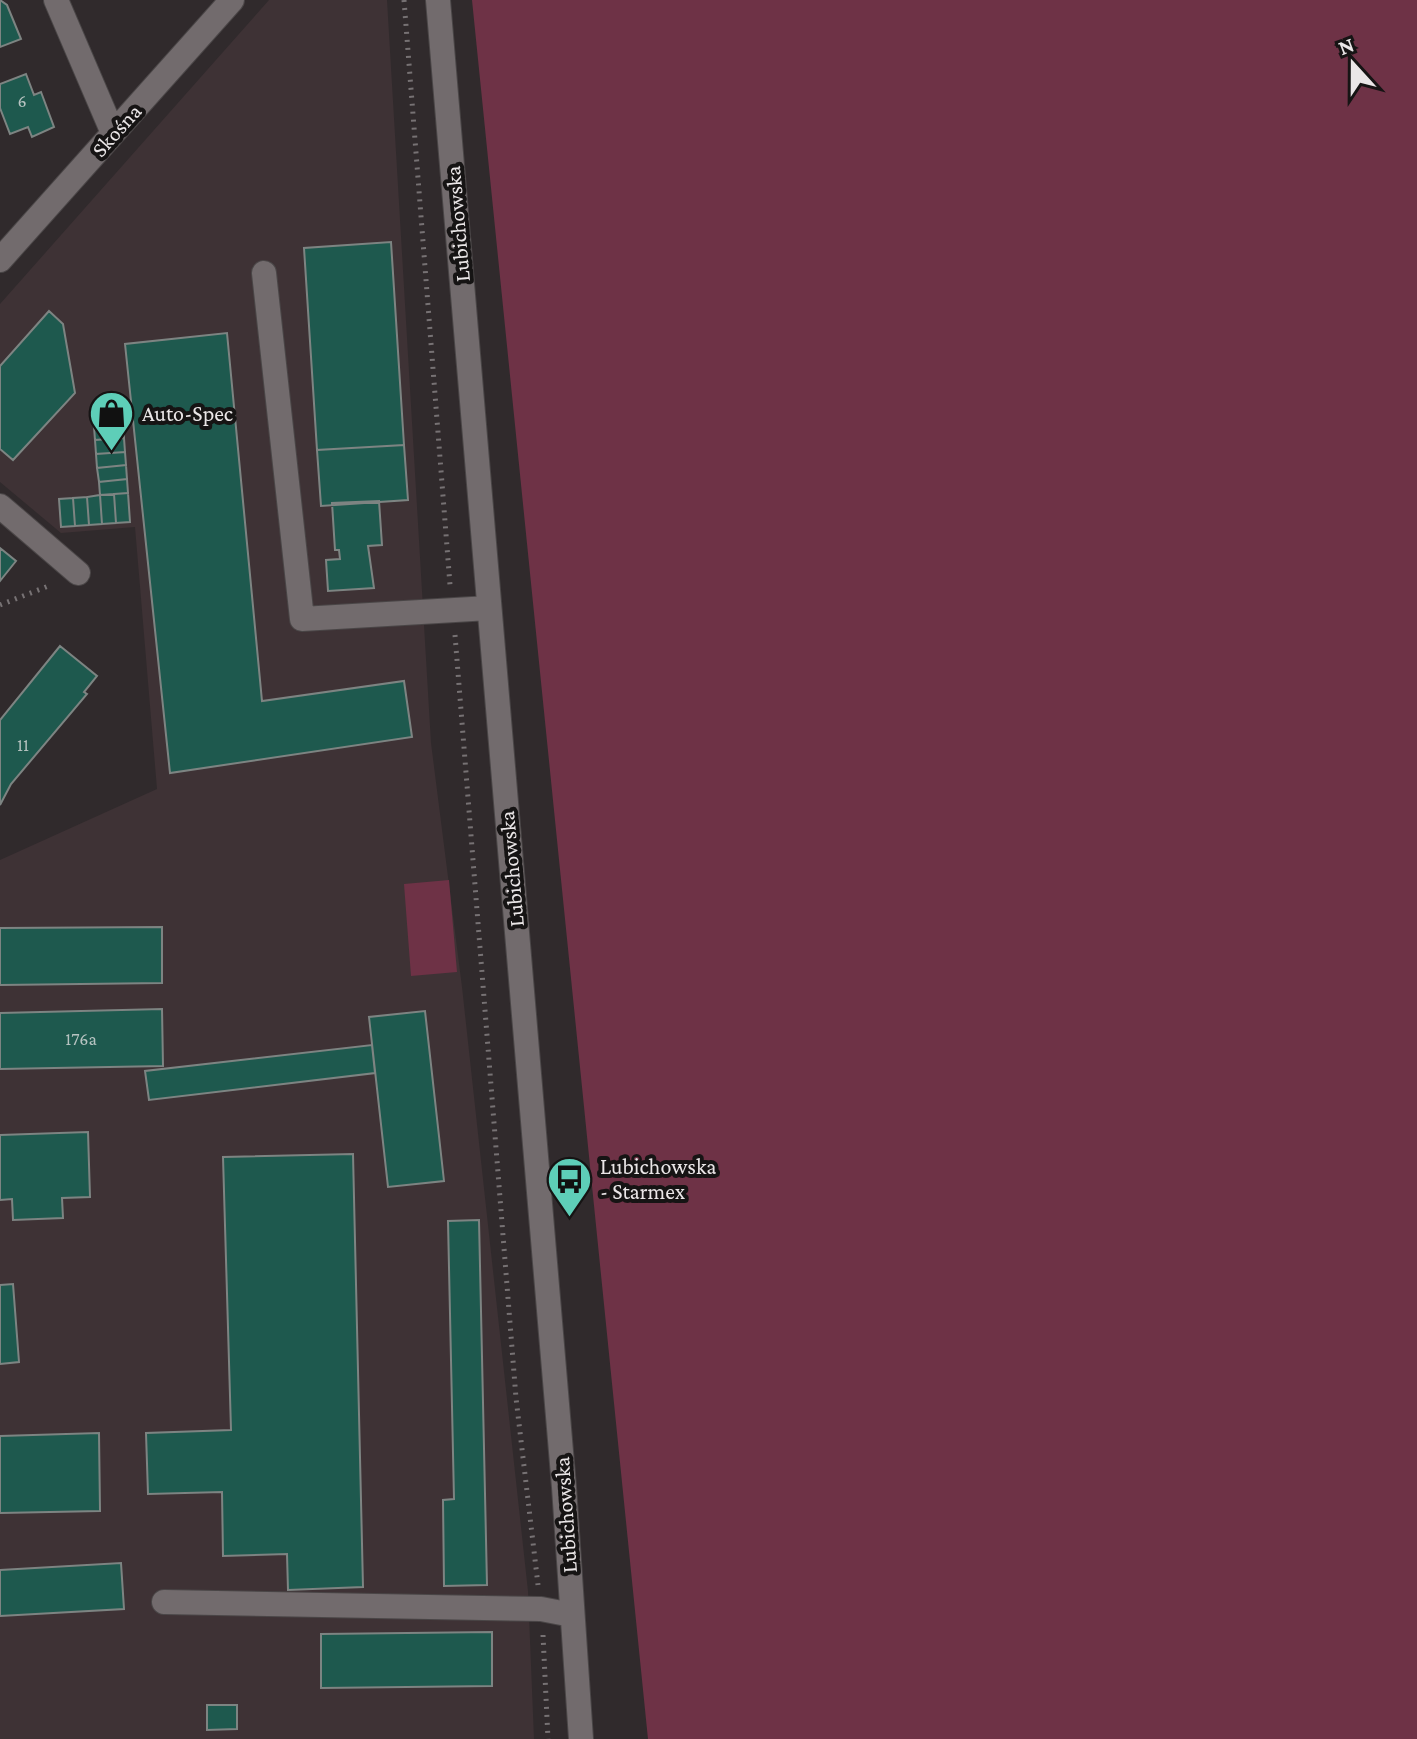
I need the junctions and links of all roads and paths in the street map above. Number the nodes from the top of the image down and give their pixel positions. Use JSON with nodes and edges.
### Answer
{"nodes":[{"id":1,"x":56,"y":0,"type":"edge"},
{"id":2,"x":232,"y":0,"type":"edge"},
{"id":3,"x":404,"y":0,"type":"edge"},
{"id":4,"x":438,"y":0,"type":"edge"},
{"id":5,"x":113,"y":133,"type":"junction"},
{"id":6,"x":0,"y":260,"type":"edge"},
{"id":7,"x":264,"y":273,"type":"dead end"},
{"id":8,"x":0,"y":506,"type":"edge"},
{"id":9,"x":76,"y":571,"type":"joint"},
{"id":10,"x":0,"y":605,"type":"edge"},
{"id":11,"x":489,"y":608,"type":"junction"},
{"id":12,"x":452,"y":609,"type":"junction"},
{"id":13,"x":164,"y":1602,"type":"dead end"},
{"id":14,"x":541,"y":1609,"type":"junction"},
{"id":15,"x":572,"y":1615,"type":"junction"},
{"id":16,"x":548,"y":1739,"type":"edge"},
{"id":17,"x":581,"y":1739,"type":"edge"}],
"edges":[{"from":1,"to":5,"type":"street"},
{"from":2,"to":5,"type":"street","name":"Skośna"},
{"from":3,"to":12,"type":"path"},
{"from":4,"to":11,"type":"street","name":"Lubichowska"},
{"from":5,"to":6,"type":"street","name":"Skośna"},
{"from":7,"to":12,"type":"street"},
{"from":8,"to":9,"type":"street"},
{"from":9,"to":10,"type":"path"},
{"from":11,"to":12,"type":"street"},
{"from":11,"to":15,"type":"street","name":"Lubichowska"},
{"from":12,"to":14,"type":"path"},
{"from":13,"to":14,"type":"street"},
{"from":14,"to":15,"type":"street"},
{"from":14,"to":16,"type":"path"},
{"from":15,"to":17,"type":"street","name":"Lubichowska"}]}
